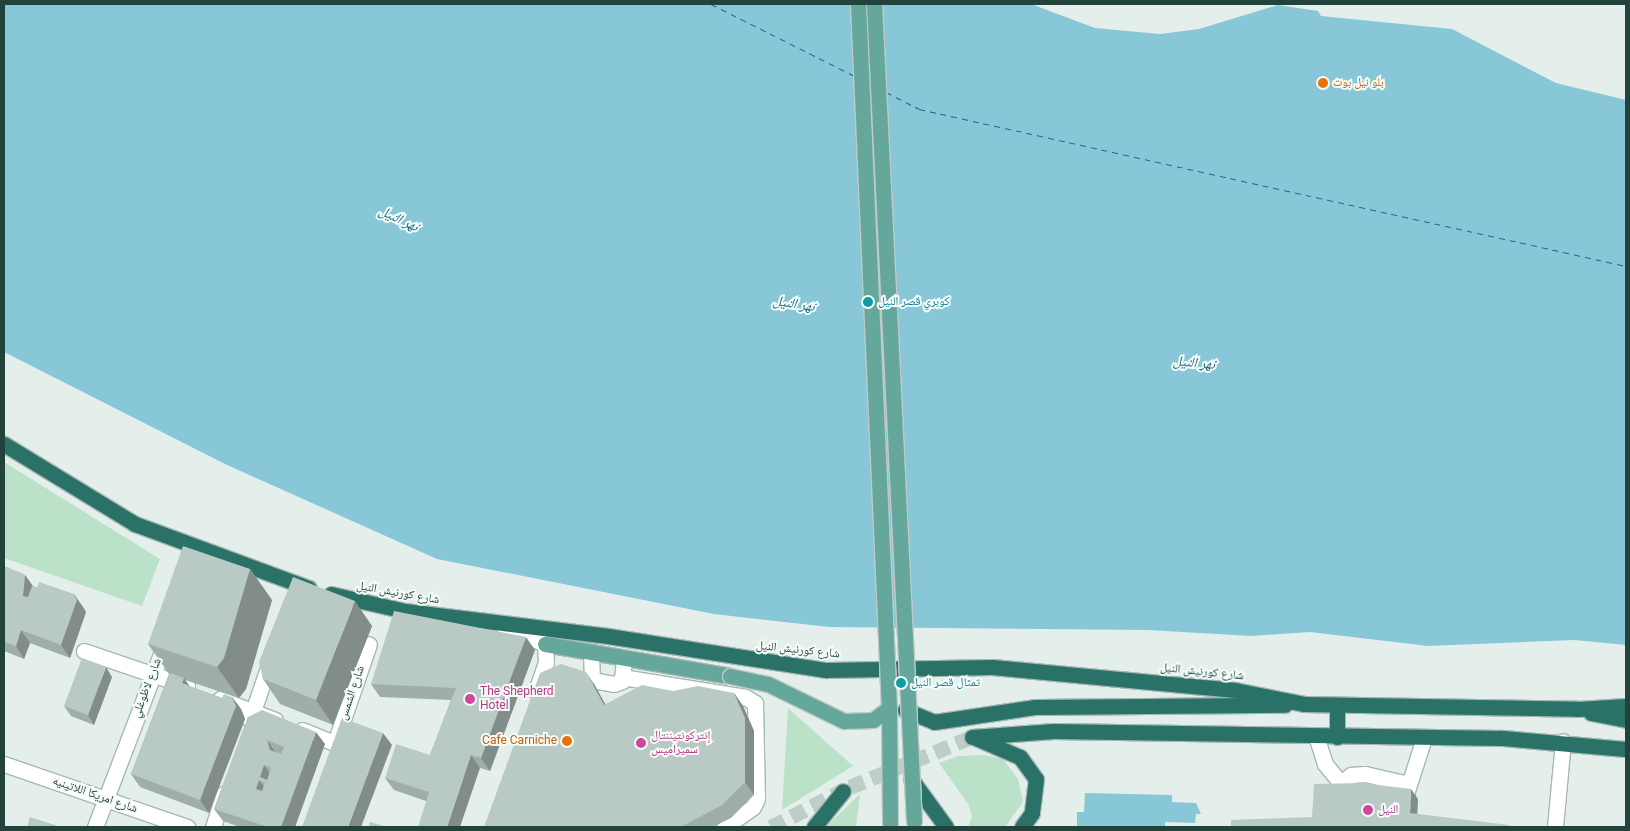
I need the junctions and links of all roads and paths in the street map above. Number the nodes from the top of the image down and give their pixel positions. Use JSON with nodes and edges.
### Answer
{"nodes":[{"id":1,"x":858,"y":4,"type":"edge"},
{"id":2,"x":874,"y":4,"type":"edge"},
{"id":3,"x":4,"y":444,"type":"edge"},
{"id":4,"x":174,"y":622,"type":"edge"},
{"id":5,"x":493,"y":622,"type":"junction"},
{"id":6,"x":369,"y":644,"type":"dead end"},
{"id":7,"x":545,"y":644,"type":"junction"},
{"id":8,"x":274,"y":649,"type":"edge"},
{"id":9,"x":84,"y":651,"type":"dead end"},
{"id":10,"x":591,"y":653,"type":"junction"},
{"id":11,"x":624,"y":658,"type":"junction"},
{"id":12,"x":153,"y":674,"type":"junction"},
{"id":13,"x":622,"y":677,"type":"junction"},
{"id":14,"x":1304,"y":704,"type":"junction"},
{"id":15,"x":1337,"y":705,"type":"junction"},
{"id":16,"x":1626,"y":706,"type":"edge"},
{"id":17,"x":530,"y":708,"type":"edge"},
{"id":18,"x":889,"y":708,"type":"junction"},
{"id":19,"x":1578,"y":709,"type":"junction"},
{"id":20,"x":905,"y":710,"type":"junction"},
{"id":21,"x":253,"y":712,"type":"junction"},
{"id":22,"x":1626,"y":720,"type":"edge"},
{"id":23,"x":1316,"y":736,"type":"junction"},
{"id":24,"x":1337,"y":737,"type":"junction"},
{"id":25,"x":244,"y":738,"type":"edge"},
{"id":26,"x":1424,"y":738,"type":"junction"},
{"id":27,"x":1563,"y":741,"type":"junction"},
{"id":28,"x":335,"y":743,"type":"junction"},
{"id":29,"x":1626,"y":749,"type":"edge"},
{"id":30,"x":329,"y":761,"type":"edge"},
{"id":31,"x":4,"y":764,"type":"edge"},
{"id":32,"x":231,"y":774,"type":"edge"},
{"id":33,"x":911,"y":779,"type":"junction"},
{"id":34,"x":1341,"y":783,"type":"junction"},
{"id":35,"x":1409,"y":784,"type":"junction"},
{"id":36,"x":843,"y":791,"type":"dead end"},
{"id":37,"x":105,"y":798,"type":"junction"},
{"id":38,"x":914,"y":824,"type":"edge"},
{"id":39,"x":890,"y":826,"type":"edge"},
{"id":40,"x":95,"y":827,"type":"edge"},
{"id":41,"x":187,"y":827,"type":"edge"},
{"id":42,"x":213,"y":827,"type":"edge"},
{"id":43,"x":724,"y":827,"type":"edge"},
{"id":44,"x":814,"y":827,"type":"edge"},
{"id":45,"x":946,"y":827,"type":"edge"},
{"id":46,"x":1022,"y":827,"type":"edge"},
{"id":47,"x":1555,"y":827,"type":"edge"}],
"edges":[{"from":1,"to":18,"type":"main road","bridge":true},
{"from":2,"to":20,"type":"main road","bridge":true},
{"from":3,"to":5,"type":"highway","name":"شارع كورنيش النيل"},
{"from":4,"to":12,"type":"street","name":"شارع لاظوغلي"},
{"from":5,"to":7,"type":"street"},
{"from":5,"to":14,"type":"highway","name":"شارع كورنيش النيل"},
{"from":6,"to":28,"type":"street","name":"شارع الشمس"},
{"from":7,"to":10,"type":"main road"},
{"from":7,"to":17,"type":"street"},
{"from":8,"to":21,"type":"street"},
{"from":9,"to":12,"type":"street"},
{"from":10,"to":11,"type":"main road"},
{"from":10,"to":13,"type":"street"},
{"from":11,"to":13,"type":"street"},
{"from":11,"to":18,"type":"main road","bridge":true},
{"from":12,"to":21,"type":"street"},
{"from":12,"to":37,"type":"street","name":"شارع لاظوغلي"},
{"from":13,"to":43,"type":"street"},
{"from":14,"to":15,"type":"highway","name":"شارع كورنيش النيل"},
{"from":14,"to":20,"type":"highway"},
{"from":15,"to":19,"type":"highway","name":"شارع كورنيش النيل"},
{"from":15,"to":24,"type":"highway"},
{"from":16,"to":19,"type":"highway","name":"شارع كورنيش النيل"},
{"from":18,"to":39,"type":"main road","bridge":true},
{"from":19,"to":22,"type":"highway"},
{"from":20,"to":33,"type":"main road","bridge":true},
{"from":21,"to":25,"type":"street"},
{"from":21,"to":28,"type":"street"},
{"from":23,"to":24,"type":"highway"},
{"from":23,"to":34,"type":"street"},
{"from":23,"to":46,"type":"highway"},
{"from":24,"to":26,"type":"highway"},
{"from":26,"to":27,"type":"highway"},
{"from":26,"to":35,"type":"street"},
{"from":27,"to":29,"type":"highway"},
{"from":27,"to":47,"type":"street"},
{"from":28,"to":30,"type":"street","name":"شارع الشمس"},
{"from":31,"to":37,"type":"street","name":"شارع امريكا اللاتينيه"},
{"from":32,"to":42,"type":"street"},
{"from":33,"to":38,"type":"main road","bridge":true},
{"from":33,"to":45,"type":"highway"},
{"from":34,"to":35,"type":"street"},
{"from":34,"to":35,"type":"street"},
{"from":36,"to":44,"type":"highway"},
{"from":37,"to":40,"type":"street","name":"شارع لاظوغلي"},
{"from":37,"to":41,"type":"street","name":"شارع امريكا اللاتينيه"}]}
